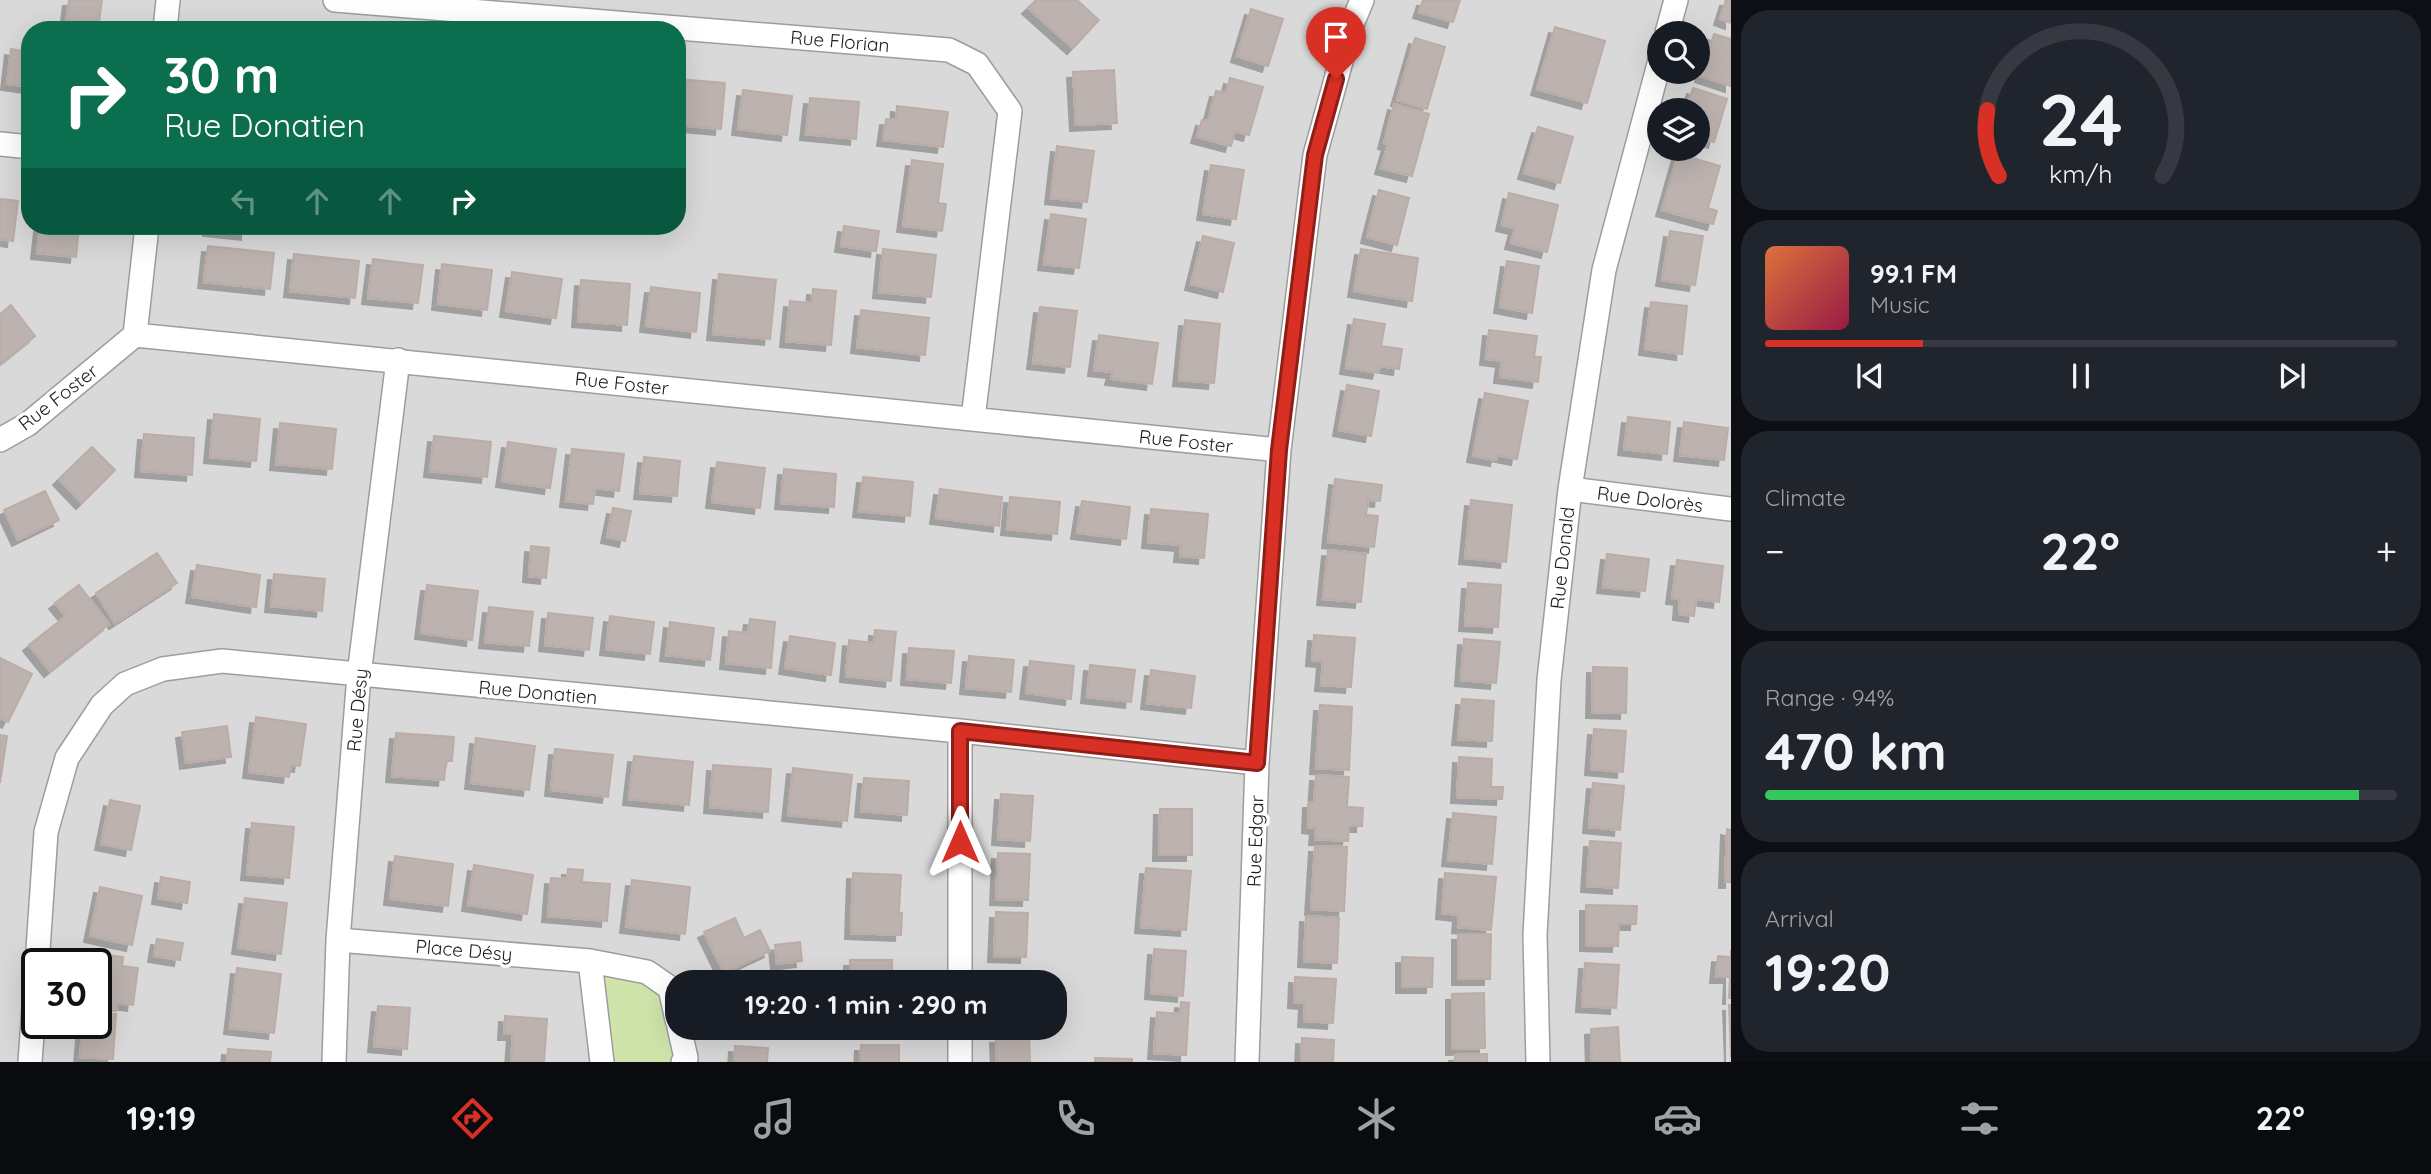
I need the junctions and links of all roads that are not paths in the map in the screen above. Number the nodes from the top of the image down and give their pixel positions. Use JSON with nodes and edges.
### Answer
{"nodes":[{"id":1,"x":168,"y":0,"type":"edge"},
{"id":2,"x":335,"y":0,"type":"edge"},
{"id":3,"x":1362,"y":0,"type":"edge"},
{"id":4,"x":1676,"y":0,"type":"edge"},
{"id":5,"x":166,"y":21,"type":"edge"},
{"id":6,"x":593,"y":21,"type":"edge"},
{"id":7,"x":1670,"y":21,"type":"edge"},
{"id":8,"x":686,"y":29,"type":"edge"},
{"id":9,"x":1654,"y":84,"type":"edge"},
{"id":10,"x":0,"y":144,"type":"edge"},
{"id":11,"x":21,"y":146,"type":"edge"},
{"id":12,"x":146,"y":235,"type":"edge"},
{"id":13,"x":135,"y":335,"type":"junction"},
{"id":14,"x":398,"y":360,"type":"junction"},
{"id":15,"x":973,"y":419,"type":"junction"},
{"id":16,"x":0,"y":440,"type":"edge"},
{"id":17,"x":1279,"y":450,"type":"junction"},
{"id":18,"x":1570,"y":489,"type":"junction"},
{"id":19,"x":1731,"y":509,"type":"edge"},
{"id":20,"x":359,"y":675,"type":"junction"},
{"id":21,"x":960,"y":731,"type":"junction"},
{"id":22,"x":1257,"y":763,"type":"junction"},
{"id":23,"x":338,"y":940,"type":"junction"},
{"id":24,"x":38,"y":948,"type":"edge"},
{"id":25,"x":590,"y":961,"type":"junction"},
{"id":26,"x":960,"y":970,"type":"edge"},
{"id":27,"x":665,"y":985,"type":"edge"},
{"id":28,"x":32,"y":1039,"type":"edge"},
{"id":29,"x":682,"y":1040,"type":"edge"},
{"id":30,"x":960,"y":1040,"type":"edge"},
{"id":31,"x":30,"y":1062,"type":"edge"},
{"id":32,"x":334,"y":1062,"type":"edge"},
{"id":33,"x":602,"y":1062,"type":"edge"},
{"id":34,"x":683,"y":1062,"type":"edge"},
{"id":35,"x":960,"y":1062,"type":"edge"},
{"id":36,"x":1247,"y":1062,"type":"edge"},
{"id":37,"x":1538,"y":1062,"type":"edge"}],
"edges":[{"from":1,"to":5,"type":"street"},
{"from":2,"to":6,"type":"street","name":"Rue Florian"},
{"from":3,"to":17,"type":"street","name":"Rue Edgar"},
{"from":4,"to":7,"type":"street"},
{"from":8,"to":15,"type":"street","name":"Rue Florian"},
{"from":9,"to":18,"type":"street","name":"Rue Donald"},
{"from":10,"to":11,"type":"street"},
{"from":12,"to":13,"type":"street"},
{"from":13,"to":14,"type":"street","name":"Rue Foster"},
{"from":13,"to":16,"type":"street","name":"Rue Foster"},
{"from":14,"to":15,"type":"street","name":"Rue Foster"},
{"from":14,"to":20,"type":"street","name":"Rue Désy"},
{"from":15,"to":17,"type":"street","name":"Rue Foster"},
{"from":17,"to":22,"type":"street","name":"Rue Edgar"},
{"from":18,"to":19,"type":"street","name":"Rue Dolorès"},
{"from":18,"to":37,"type":"street","name":"Rue Donald"},
{"from":20,"to":21,"type":"street","name":"Rue Donatien"},
{"from":20,"to":23,"type":"street","name":"Rue Désy"},
{"from":20,"to":24,"type":"street","name":"Rue Donatien"},
{"from":21,"to":22,"type":"street","name":"Rue Donatien"},
{"from":21,"to":26,"type":"street"},
{"from":22,"to":36,"type":"street","name":"Rue Edgar"},
{"from":23,"to":25,"type":"street","name":"Place Désy"},
{"from":23,"to":32,"type":"street","name":"Rue Désy"},
{"from":25,"to":27,"type":"street","name":"Place Désy"},
{"from":25,"to":33,"type":"street"},
{"from":28,"to":31,"type":"street","name":"Rue Donatien"},
{"from":29,"to":34,"type":"street"},
{"from":30,"to":35,"type":"street"}]}
